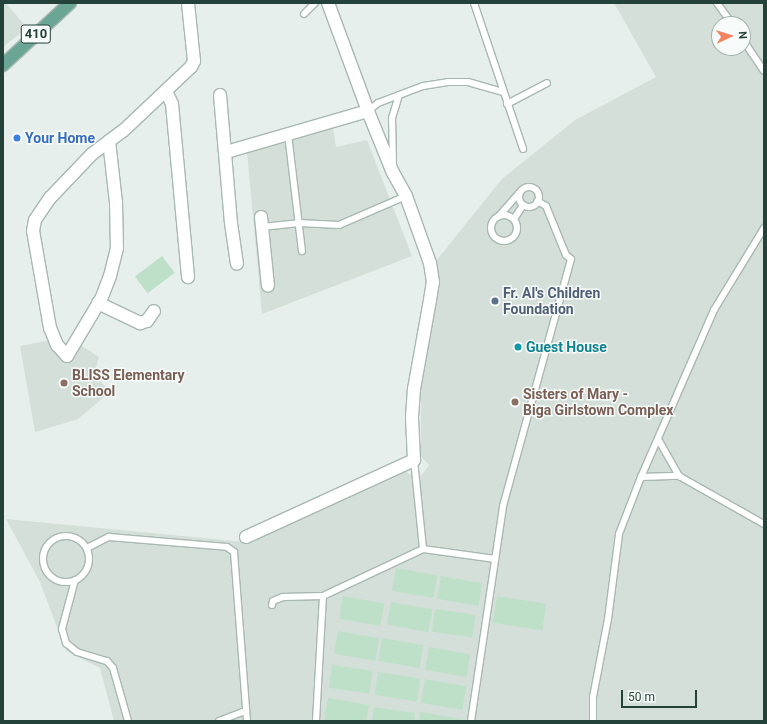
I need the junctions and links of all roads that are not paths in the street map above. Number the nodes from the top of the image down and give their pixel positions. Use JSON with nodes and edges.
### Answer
{"nodes":[{"id":1,"x":70,"y":3,"type":"edge"},
{"id":2,"x":188,"y":3,"type":"edge"},
{"id":3,"x":315,"y":3,"type":"edge"},
{"id":4,"x":328,"y":3,"type":"edge"},
{"id":5,"x":474,"y":3,"type":"edge"},
{"id":6,"x":717,"y":3,"type":"edge"},
{"id":7,"x":304,"y":14,"type":"dead end"},
{"id":8,"x":726,"y":16,"type":"edge"},
{"id":9,"x":751,"y":52,"type":"edge"},
{"id":10,"x":3,"y":65,"type":"edge"},
{"id":11,"x":764,"y":71,"type":"edge"},
{"id":12,"x":546,"y":83,"type":"dead end"},
{"id":13,"x":166,"y":91,"type":"junction"},
{"id":14,"x":502,"y":92,"type":"junction"},
{"id":15,"x":220,"y":95,"type":"dead end"},
{"id":16,"x":399,"y":95,"type":"junction"},
{"id":17,"x":507,"y":104,"type":"junction"},
{"id":18,"x":368,"y":111,"type":"junction"},
{"id":19,"x":288,"y":134,"type":"junction"},
{"id":20,"x":109,"y":141,"type":"junction"},
{"id":21,"x":523,"y":149,"type":"dead end"},
{"id":22,"x":226,"y":152,"type":"junction"},
{"id":23,"x":393,"y":173,"type":"junction"},
{"id":24,"x":521,"y":192,"type":"junction"},
{"id":25,"x":406,"y":196,"type":"junction"},
{"id":26,"x":537,"y":201,"type":"junction"},
{"id":27,"x":523,"y":205,"type":"junction"},
{"id":28,"x":498,"y":217,"type":"junction"},
{"id":29,"x":514,"y":219,"type":"junction"},
{"id":30,"x":262,"y":222,"type":"joint"},
{"id":31,"x":299,"y":223,"type":"junction"},
{"id":32,"x":764,"y":228,"type":"edge"},
{"id":33,"x":302,"y":251,"type":"dead end"},
{"id":34,"x":237,"y":264,"type":"dead end"},
{"id":35,"x":188,"y":277,"type":"dead end"},
{"id":36,"x":268,"y":286,"type":"dead end"},
{"id":37,"x":98,"y":303,"type":"junction"},
{"id":38,"x":154,"y":312,"type":"dead end"},
{"id":39,"x":658,"y":439,"type":"junction"},
{"id":40,"x":414,"y":460,"type":"junction"},
{"id":41,"x":679,"y":476,"type":"junction"},
{"id":42,"x":641,"y":477,"type":"junction"},
{"id":43,"x":764,"y":524,"type":"edge"},
{"id":44,"x":246,"y":537,"type":"dead end"},
{"id":45,"x":87,"y":548,"type":"junction"},
{"id":46,"x":423,"y":549,"type":"junction"},
{"id":47,"x":495,"y":559,"type":"junction"},
{"id":48,"x":76,"y":580,"type":"junction"},
{"id":49,"x":323,"y":596,"type":"junction"},
{"id":50,"x":272,"y":605,"type":"dead end"},
{"id":51,"x":245,"y":711,"type":"junction"},
{"id":52,"x":128,"y":721,"type":"edge"},
{"id":53,"x":219,"y":721,"type":"edge"},
{"id":54,"x":247,"y":721,"type":"edge"},
{"id":55,"x":316,"y":721,"type":"edge"},
{"id":56,"x":471,"y":721,"type":"edge"},
{"id":57,"x":593,"y":721,"type":"edge"}],
"edges":[{"from":1,"to":10,"type":"main road","number":"410"},
{"from":2,"to":13,"type":"street"},
{"from":3,"to":7,"type":"lane"},
{"from":4,"to":18,"type":"street"},
{"from":5,"to":14,"type":"lane"},
{"from":6,"to":8,"type":"lane"},
{"from":9,"to":11,"type":"lane"},
{"from":12,"to":17,"type":"lane"},
{"from":13,"to":20,"type":"street"},
{"from":13,"to":35,"type":"street"},
{"from":14,"to":16,"type":"lane"},
{"from":14,"to":17,"type":"lane"},
{"from":15,"to":22,"type":"street"},
{"from":16,"to":18,"type":"lane"},
{"from":16,"to":23,"type":"lane"},
{"from":17,"to":21,"type":"lane"},
{"from":18,"to":19,"type":"street"},
{"from":18,"to":23,"type":"street"},
{"from":19,"to":22,"type":"street"},
{"from":19,"to":31,"type":"lane"},
{"from":20,"to":37,"type":"street"},
{"from":20,"to":37,"type":"street"},
{"from":22,"to":34,"type":"street"},
{"from":23,"to":25,"type":"street"},
{"from":24,"to":26,"type":"lane"},
{"from":24,"to":27,"type":"lane"},
{"from":24,"to":28,"type":"lane"},
{"from":25,"to":31,"type":"lane"},
{"from":25,"to":40,"type":"street"},
{"from":26,"to":27,"type":"lane"},
{"from":26,"to":47,"type":"lane"},
{"from":27,"to":29,"type":"lane"},
{"from":28,"to":29,"type":"lane"},
{"from":28,"to":29,"type":"lane"},
{"from":30,"to":31,"type":"lane"},
{"from":30,"to":36,"type":"street"},
{"from":31,"to":33,"type":"lane"},
{"from":32,"to":39,"type":"lane"},
{"from":37,"to":38,"type":"street"},
{"from":39,"to":41,"type":"lane"},
{"from":39,"to":42,"type":"lane"},
{"from":40,"to":44,"type":"street"},
{"from":40,"to":46,"type":"lane"},
{"from":41,"to":42,"type":"lane"},
{"from":41,"to":43,"type":"lane"},
{"from":42,"to":57,"type":"lane"},
{"from":45,"to":48,"type":"lane"},
{"from":45,"to":48,"type":"lane"},
{"from":45,"to":51,"type":"lane"},
{"from":46,"to":47,"type":"lane"},
{"from":46,"to":49,"type":"lane"},
{"from":47,"to":56,"type":"lane"},
{"from":48,"to":52,"type":"lane"},
{"from":49,"to":50,"type":"lane"},
{"from":49,"to":55,"type":"lane"},
{"from":51,"to":53,"type":"lane"},
{"from":51,"to":54,"type":"lane"}]}
